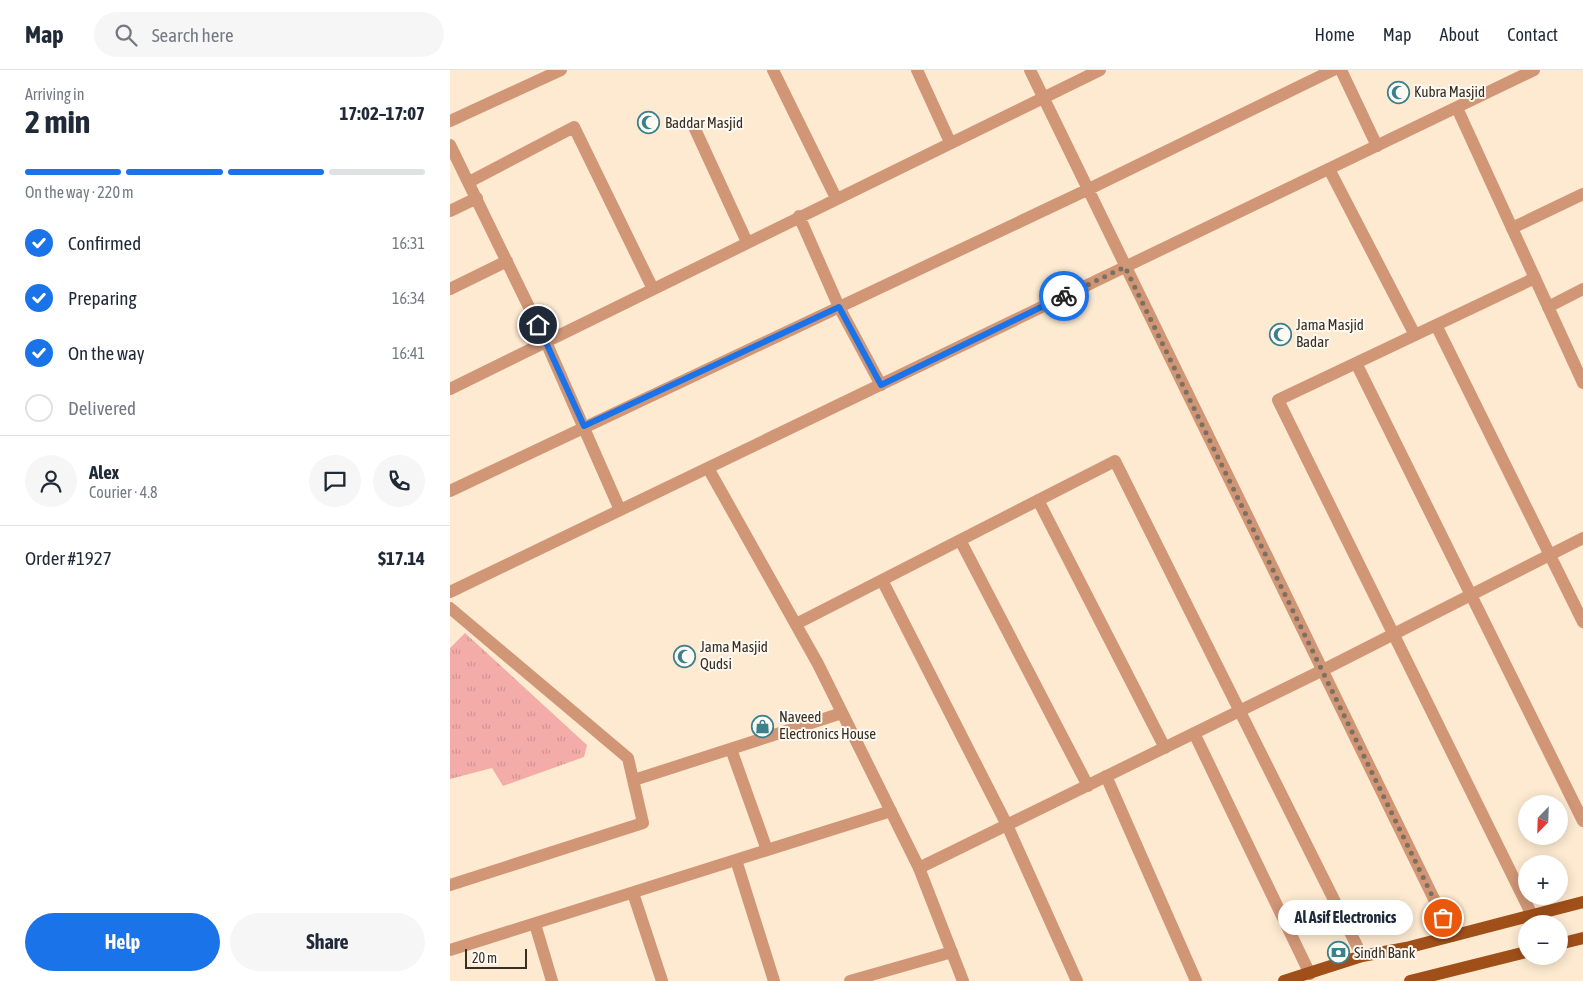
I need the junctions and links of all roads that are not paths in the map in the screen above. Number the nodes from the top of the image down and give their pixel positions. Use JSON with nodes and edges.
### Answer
{"nodes":[{"id":1,"x":561,"y":70,"type":"edge"},
{"id":2,"x":773,"y":70,"type":"edge"},
{"id":3,"x":917,"y":70,"type":"edge"},
{"id":4,"x":1030,"y":70,"type":"edge"},
{"id":5,"x":1100,"y":70,"type":"edge"},
{"id":6,"x":1333,"y":70,"type":"edge"},
{"id":7,"x":1341,"y":70,"type":"edge"},
{"id":8,"x":1534,"y":70,"type":"edge"},
{"id":9,"x":1043,"y":96,"type":"junction"},
{"id":10,"x":1456,"y":108,"type":"junction"},
{"id":11,"x":450,"y":121,"type":"edge"},
{"id":12,"x":695,"y":129,"type":"dead end"},
{"id":13,"x":950,"y":142,"type":"junction"},
{"id":14,"x":450,"y":145,"type":"edge"},
{"id":15,"x":1377,"y":146,"type":"junction"},
{"id":16,"x":1329,"y":169,"type":"junction"},
{"id":17,"x":469,"y":182,"type":"junction"},
{"id":18,"x":1089,"y":189,"type":"junction"},
{"id":19,"x":1583,"y":194,"type":"edge"},
{"id":20,"x":477,"y":198,"type":"junction"},
{"id":21,"x":836,"y":198,"type":"junction"},
{"id":22,"x":450,"y":211,"type":"edge"},
{"id":23,"x":799,"y":216,"type":"junction"},
{"id":24,"x":1512,"y":228,"type":"junction"},
{"id":25,"x":747,"y":242,"type":"junction"},
{"id":26,"x":507,"y":260,"type":"junction"},
{"id":27,"x":1125,"y":267,"type":"junction"},
{"id":28,"x":1535,"y":278,"type":"junction"},
{"id":29,"x":653,"y":288,"type":"junction"},
{"id":30,"x":450,"y":289,"type":"edge"},
{"id":31,"x":1583,"y":289,"type":"edge"},
{"id":32,"x":839,"y":307,"type":"junction"},
{"id":33,"x":1548,"y":307,"type":"junction"},
{"id":34,"x":1436,"y":325,"type":"junction"},
{"id":35,"x":1415,"y":335,"type":"junction"},
{"id":36,"x":546,"y":342,"type":"junction"},
{"id":37,"x":1578,"y":359,"type":"edge"},
{"id":38,"x":1356,"y":363,"type":"junction"},
{"id":39,"x":1583,"y":383,"type":"edge"},
{"id":40,"x":881,"y":385,"type":"junction"},
{"id":41,"x":450,"y":389,"type":"edge"},
{"id":42,"x":584,"y":426,"type":"junction"},
{"id":43,"x":708,"y":468,"type":"junction"},
{"id":44,"x":450,"y":491,"type":"edge"},
{"id":45,"x":1038,"y":500,"type":"junction"},
{"id":46,"x":620,"y":510,"type":"junction"},
{"id":47,"x":1583,"y":538,"type":"edge"},
{"id":48,"x":960,"y":540,"type":"junction"},
{"id":49,"x":1549,"y":555,"type":"junction"},
{"id":50,"x":882,"y":580,"type":"junction"},
{"id":51,"x":450,"y":592,"type":"edge"},
{"id":52,"x":1470,"y":594,"type":"junction"},
{"id":53,"x":450,"y":608,"type":"edge"},
{"id":54,"x":1583,"y":622,"type":"edge"},
{"id":55,"x":796,"y":624,"type":"junction"},
{"id":56,"x":1394,"y":633,"type":"junction"},
{"id":57,"x":1321,"y":670,"type":"junction"},
{"id":58,"x":1239,"y":711,"type":"junction"},
{"id":59,"x":842,"y":713,"type":"junction"},
{"id":60,"x":1194,"y":733,"type":"junction"},
{"id":61,"x":1165,"y":748,"type":"junction"},
{"id":62,"x":731,"y":749,"type":"junction"},
{"id":63,"x":1106,"y":776,"type":"junction"},
{"id":64,"x":634,"y":780,"type":"junction"},
{"id":65,"x":1088,"y":786,"type":"junction"},
{"id":66,"x":891,"y":811,"type":"junction"},
{"id":67,"x":1583,"y":821,"type":"edge"},
{"id":68,"x":1007,"y":825,"type":"junction"},
{"id":69,"x":767,"y":850,"type":"junction"},
{"id":70,"x":736,"y":860,"type":"junction"},
{"id":71,"x":919,"y":868,"type":"junction"},
{"id":72,"x":450,"y":885,"type":"edge"},
{"id":73,"x":633,"y":893,"type":"junction"},
{"id":74,"x":1583,"y":902,"type":"edge"},
{"id":75,"x":1532,"y":915,"type":"joint"},
{"id":76,"x":1518,"y":919,"type":"edge"},
{"id":77,"x":535,"y":924,"type":"junction"},
{"id":78,"x":1452,"y":936,"type":"junction"},
{"id":79,"x":1583,"y":938,"type":"edge"},
{"id":80,"x":1568,"y":942,"type":"edge"},
{"id":81,"x":450,"y":950,"type":"edge"},
{"id":82,"x":952,"y":952,"type":"junction"},
{"id":83,"x":1518,"y":954,"type":"edge"},
{"id":84,"x":1362,"y":956,"type":"junction"},
{"id":85,"x":1310,"y":974,"type":"junction"},
{"id":86,"x":552,"y":981,"type":"edge"},
{"id":87,"x":662,"y":981,"type":"edge"},
{"id":88,"x":774,"y":981,"type":"edge"},
{"id":89,"x":850,"y":981,"type":"edge"},
{"id":90,"x":963,"y":981,"type":"edge"},
{"id":91,"x":1077,"y":981,"type":"edge"},
{"id":92,"x":1196,"y":981,"type":"edge"},
{"id":93,"x":1284,"y":981,"type":"edge"},
{"id":94,"x":1410,"y":981,"type":"edge"}],
"edges":[{"from":1,"to":11,"type":"street"},
{"from":2,"to":21,"type":"street"},
{"from":3,"to":13,"type":"street"},
{"from":4,"to":9,"type":"street"},
{"from":5,"to":9,"type":"street"},
{"from":6,"to":18,"type":"street"},
{"from":7,"to":15,"type":"street"},
{"from":8,"to":10,"type":"street"},
{"from":9,"to":13,"type":"street"},
{"from":9,"to":18,"type":"street"},
{"from":10,"to":15,"type":"street"},
{"from":10,"to":24,"type":"street"},
{"from":12,"to":25,"type":"street"},
{"from":13,"to":21,"type":"street"},
{"from":14,"to":17,"type":"street"},
{"from":15,"to":16,"type":"street"},
{"from":16,"to":27,"type":"street"},
{"from":16,"to":35,"type":"street"},
{"from":17,"to":20,"type":"street"},
{"from":17,"to":29,"type":"street"},
{"from":18,"to":27,"type":"street"},
{"from":18,"to":32,"type":"street"},
{"from":19,"to":24,"type":"street"},
{"from":20,"to":22,"type":"street"},
{"from":20,"to":26,"type":"street"},
{"from":21,"to":23,"type":"street"},
{"from":23,"to":25,"type":"street"},
{"from":23,"to":32,"type":"street"},
{"from":24,"to":28,"type":"street"},
{"from":25,"to":29,"type":"street"},
{"from":26,"to":30,"type":"street"},
{"from":26,"to":36,"type":"street"},
{"from":27,"to":40,"type":"street"},
{"from":27,"to":57,"type":"street"},
{"from":28,"to":33,"type":"street"},
{"from":28,"to":34,"type":"street"},
{"from":29,"to":36,"type":"street"},
{"from":31,"to":33,"type":"street"},
{"from":32,"to":40,"type":"street"},
{"from":32,"to":42,"type":"street"},
{"from":33,"to":37,"type":"street"},
{"from":34,"to":35,"type":"street"},
{"from":34,"to":49,"type":"street"},
{"from":35,"to":38,"type":"street"},
{"from":36,"to":41,"type":"street"},
{"from":36,"to":42,"type":"street"},
{"from":37,"to":39,"type":"street"},
{"from":38,"to":52,"type":"street"},
{"from":38,"to":56,"type":"street"},
{"from":40,"to":43,"type":"street"},
{"from":42,"to":44,"type":"street"},
{"from":42,"to":46,"type":"street"},
{"from":43,"to":46,"type":"street"},
{"from":43,"to":55,"type":"street"},
{"from":45,"to":48,"type":"street"},
{"from":45,"to":58,"type":"street"},
{"from":45,"to":61,"type":"street"},
{"from":46,"to":51,"type":"street"},
{"from":47,"to":49,"type":"street"},
{"from":48,"to":50,"type":"street"},
{"from":48,"to":65,"type":"street"},
{"from":49,"to":52,"type":"street"},
{"from":49,"to":54,"type":"street"},
{"from":50,"to":55,"type":"street"},
{"from":50,"to":68,"type":"street"},
{"from":52,"to":56,"type":"street"},
{"from":52,"to":67,"type":"street"},
{"from":53,"to":64,"type":"street"},
{"from":55,"to":59,"type":"street"},
{"from":56,"to":57,"type":"street"},
{"from":56,"to":75,"type":"street"},
{"from":57,"to":58,"type":"street"},
{"from":57,"to":78,"type":"street"},
{"from":58,"to":60,"type":"street"},
{"from":58,"to":84,"type":"street"},
{"from":59,"to":62,"type":"street"},
{"from":59,"to":66,"type":"street"},
{"from":60,"to":61,"type":"street"},
{"from":60,"to":85,"type":"street"},
{"from":61,"to":63,"type":"street"},
{"from":62,"to":64,"type":"street"},
{"from":62,"to":69,"type":"street"},
{"from":63,"to":65,"type":"street"},
{"from":63,"to":92,"type":"street"},
{"from":64,"to":72,"type":"street"},
{"from":65,"to":68,"type":"street"},
{"from":66,"to":69,"type":"street"},
{"from":66,"to":71,"type":"street"},
{"from":68,"to":71,"type":"street"},
{"from":68,"to":91,"type":"street"},
{"from":69,"to":70,"type":"street"},
{"from":70,"to":73,"type":"street"},
{"from":70,"to":88,"type":"street"},
{"from":71,"to":82,"type":"street"},
{"from":73,"to":77,"type":"street"},
{"from":73,"to":87,"type":"street"},
{"from":74,"to":75,"type":"main road"},
{"from":76,"to":78,"type":"main road"},
{"from":77,"to":81,"type":"street"},
{"from":77,"to":86,"type":"street"},
{"from":78,"to":84,"type":"main road"},
{"from":79,"to":80,"type":"main road"},
{"from":82,"to":89,"type":"street"},
{"from":82,"to":90,"type":"street"},
{"from":83,"to":94,"type":"main road"},
{"from":84,"to":85,"type":"main road"},
{"from":85,"to":93,"type":"main road"}]}
